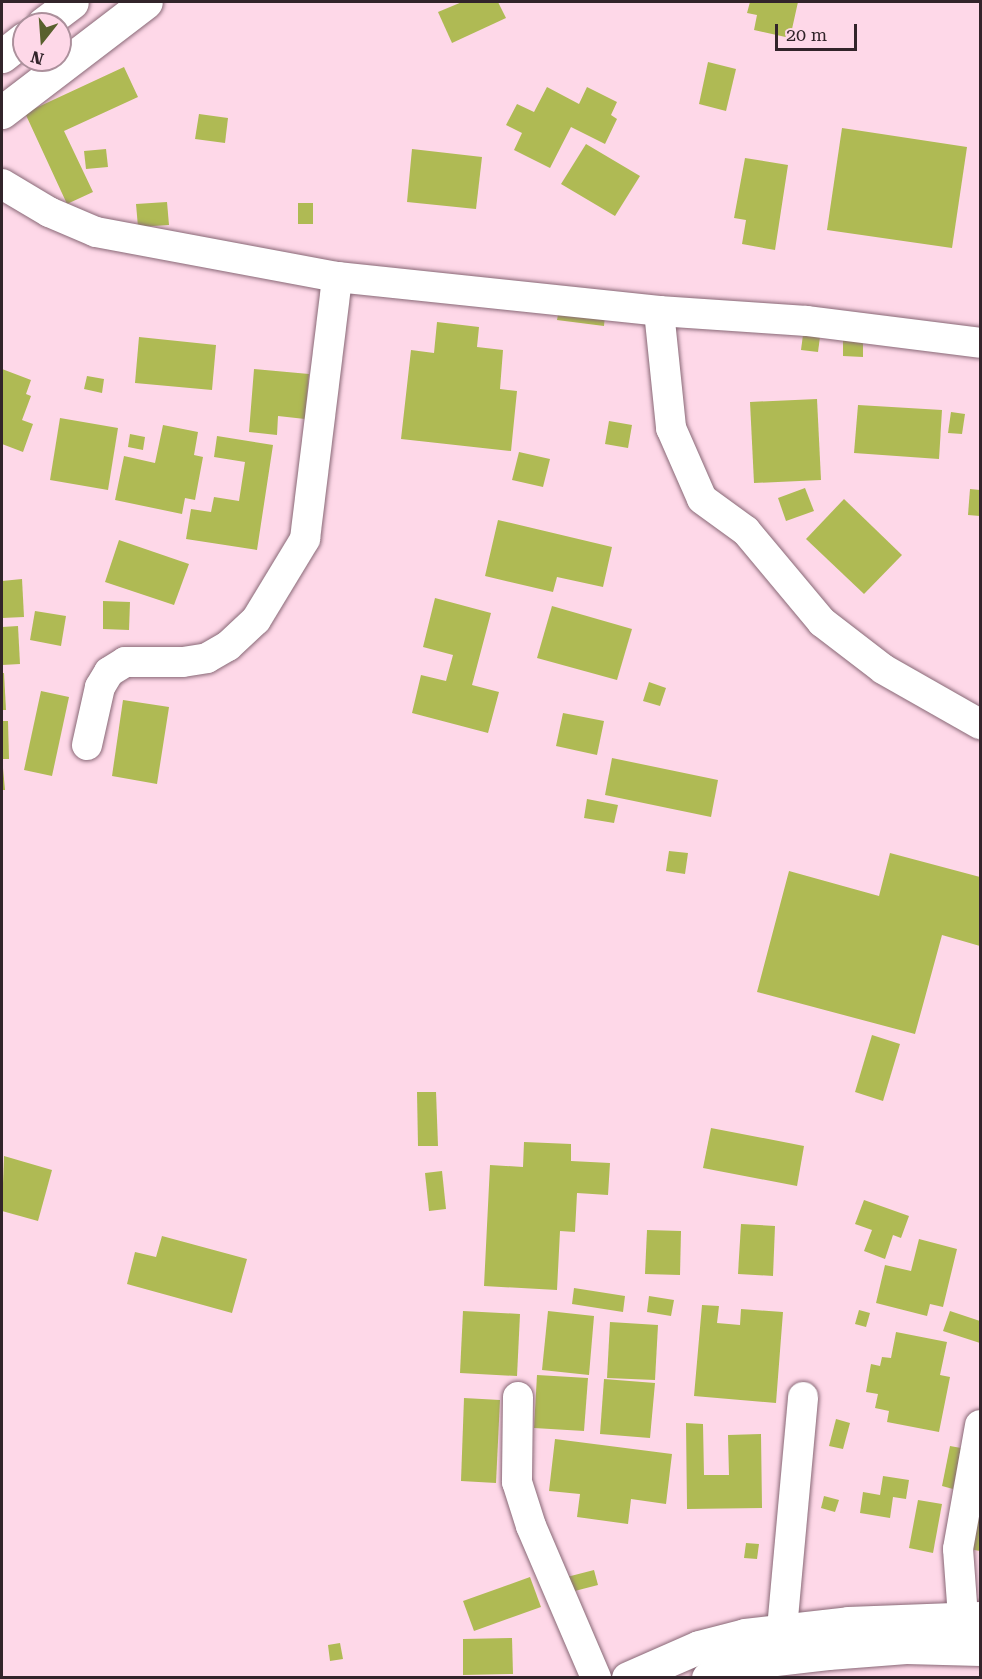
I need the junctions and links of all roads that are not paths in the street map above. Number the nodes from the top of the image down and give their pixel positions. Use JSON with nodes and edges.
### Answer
{"nodes":[{"id":1,"x":72,"y":2,"type":"edge"},
{"id":2,"x":146,"y":2,"type":"edge"},
{"id":3,"x":59,"y":12,"type":"edge"},
{"id":4,"x":2,"y":112,"type":"edge"},
{"id":5,"x":2,"y":184,"type":"edge"},
{"id":6,"x":337,"y":277,"type":"junction"},
{"id":7,"x":659,"y":311,"type":"junction"},
{"id":8,"x":981,"y":344,"type":"edge"},
{"id":9,"x":981,"y":724,"type":"edge"},
{"id":10,"x":87,"y":745,"type":"dead end"},
{"id":11,"x":519,"y":1397,"type":"dead end"},
{"id":12,"x":803,"y":1397,"type":"dead end"},
{"id":13,"x":981,"y":1425,"type":"edge"},
{"id":14,"x":972,"y":1618,"type":"edge"},
{"id":15,"x":782,"y":1629,"type":"junction"},
{"id":16,"x":981,"y":1649,"type":"edge"},
{"id":17,"x":596,"y":1677,"type":"edge"},
{"id":18,"x":628,"y":1677,"type":"edge"},
{"id":19,"x":708,"y":1677,"type":"edge"}],
"edges":[{"from":1,"to":3,"type":"main road"},
{"from":2,"to":4,"type":"main road"},
{"from":5,"to":6,"type":"street"},
{"from":6,"to":7,"type":"street"},
{"from":6,"to":10,"type":"street"},
{"from":7,"to":8,"type":"street"},
{"from":7,"to":9,"type":"street"},
{"from":11,"to":17,"type":"street"},
{"from":12,"to":15,"type":"street"},
{"from":13,"to":14,"type":"street"},
{"from":14,"to":15,"type":"main road"},
{"from":15,"to":18,"type":"main road"},
{"from":16,"to":19,"type":"main road"}]}
